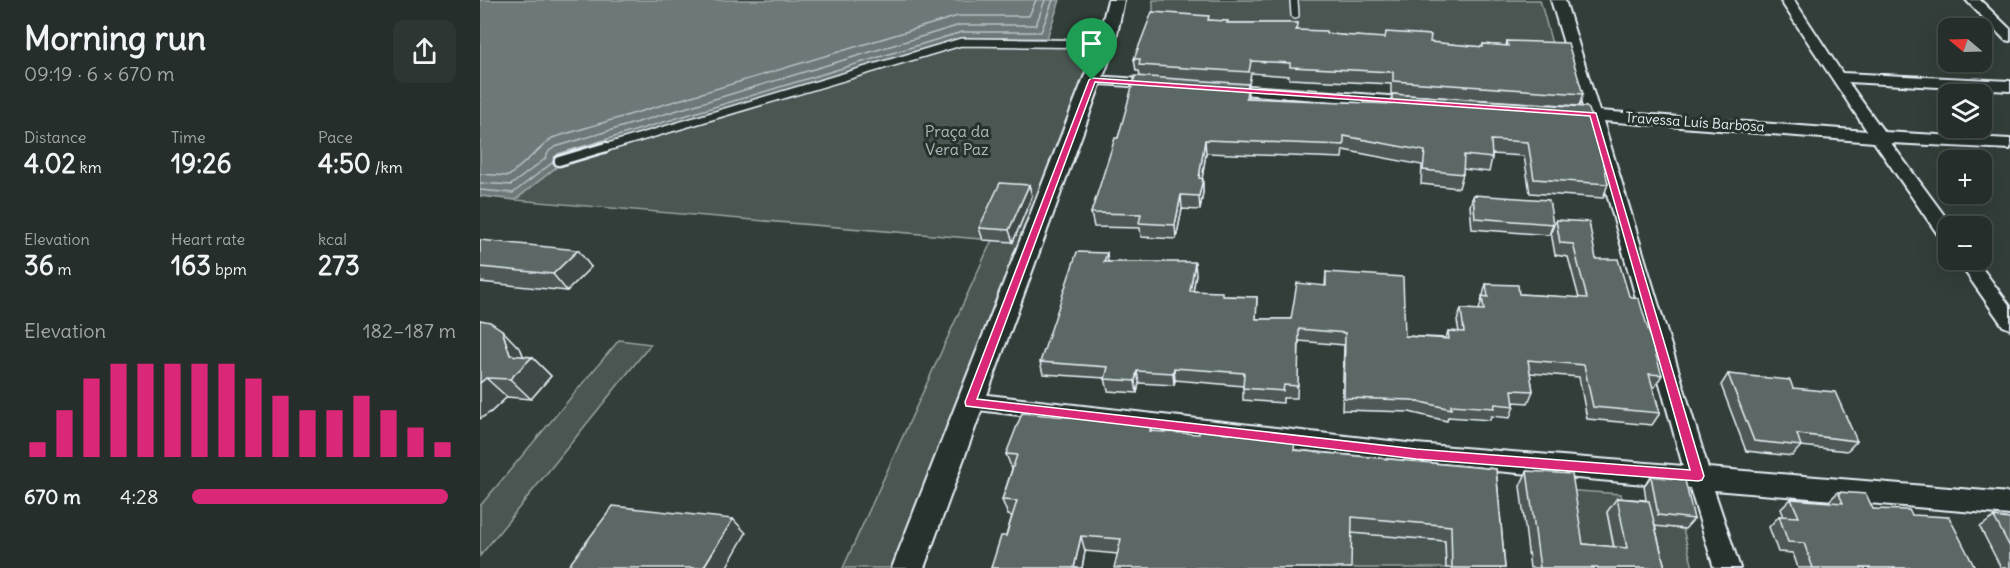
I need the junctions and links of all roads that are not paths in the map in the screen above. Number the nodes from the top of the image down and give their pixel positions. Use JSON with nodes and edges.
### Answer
{"nodes":[{"id":1,"x":1116,"y":0,"type":"edge"},
{"id":2,"x":1294,"y":0,"type":"edge"},
{"id":3,"x":1558,"y":0,"type":"edge"},
{"id":4,"x":1787,"y":0,"type":"edge"},
{"id":5,"x":1973,"y":0,"type":"edge"},
{"id":6,"x":1295,"y":15,"type":"dead end"},
{"id":7,"x":2010,"y":37,"type":"edge"},
{"id":8,"x":1110,"y":44,"type":"junction"},
{"id":9,"x":1837,"y":77,"type":"junction"},
{"id":10,"x":1092,"y":80,"type":"junction"},
{"id":11,"x":1170,"y":85,"type":"edge"},
{"id":12,"x":2010,"y":86,"type":"edge"},
{"id":13,"x":1206,"y":88,"type":"edge"},
{"id":14,"x":1437,"y":105,"type":"edge"},
{"id":15,"x":1549,"y":112,"type":"edge"},
{"id":16,"x":1593,"y":114,"type":"junction"},
{"id":17,"x":1878,"y":136,"type":"junction"},
{"id":18,"x":2010,"y":144,"type":"edge"},
{"id":19,"x":559,"y":160,"type":"dead end"},
{"id":20,"x":1938,"y":221,"type":"edge"},
{"id":21,"x":1973,"y":270,"type":"edge"},
{"id":22,"x":2010,"y":321,"type":"edge"},
{"id":23,"x":970,"y":402,"type":"junction"},
{"id":24,"x":1698,"y":476,"type":"junction"},
{"id":25,"x":2010,"y":504,"type":"edge"},
{"id":26,"x":908,"y":568,"type":"edge"},
{"id":27,"x":1727,"y":568,"type":"edge"}],
"edges":[{"from":1,"to":8,"type":"street"},
{"from":2,"to":6,"type":"lane"},
{"from":3,"to":16,"type":"street"},
{"from":4,"to":9,"type":"street"},
{"from":5,"to":7,"type":"street"},
{"from":8,"to":10,"type":"street"},
{"from":8,"to":19,"type":"lane"},
{"from":9,"to":12,"type":"street"},
{"from":9,"to":17,"type":"street"},
{"from":10,"to":11,"type":"street"},
{"from":10,"to":23,"type":"street"},
{"from":13,"to":14,"type":"street"},
{"from":15,"to":16,"type":"street","name":"Travessa Luís Barbosa"},
{"from":16,"to":17,"type":"street","name":"Travessa Luís Barbosa"},
{"from":16,"to":24,"type":"street"},
{"from":17,"to":18,"type":"street","name":"Travessa Luís Barbosa"},
{"from":17,"to":20,"type":"street"},
{"from":21,"to":22,"type":"street"},
{"from":23,"to":24,"type":"street"},
{"from":23,"to":26,"type":"street"},
{"from":24,"to":25,"type":"street"},
{"from":24,"to":27,"type":"street"}]}
